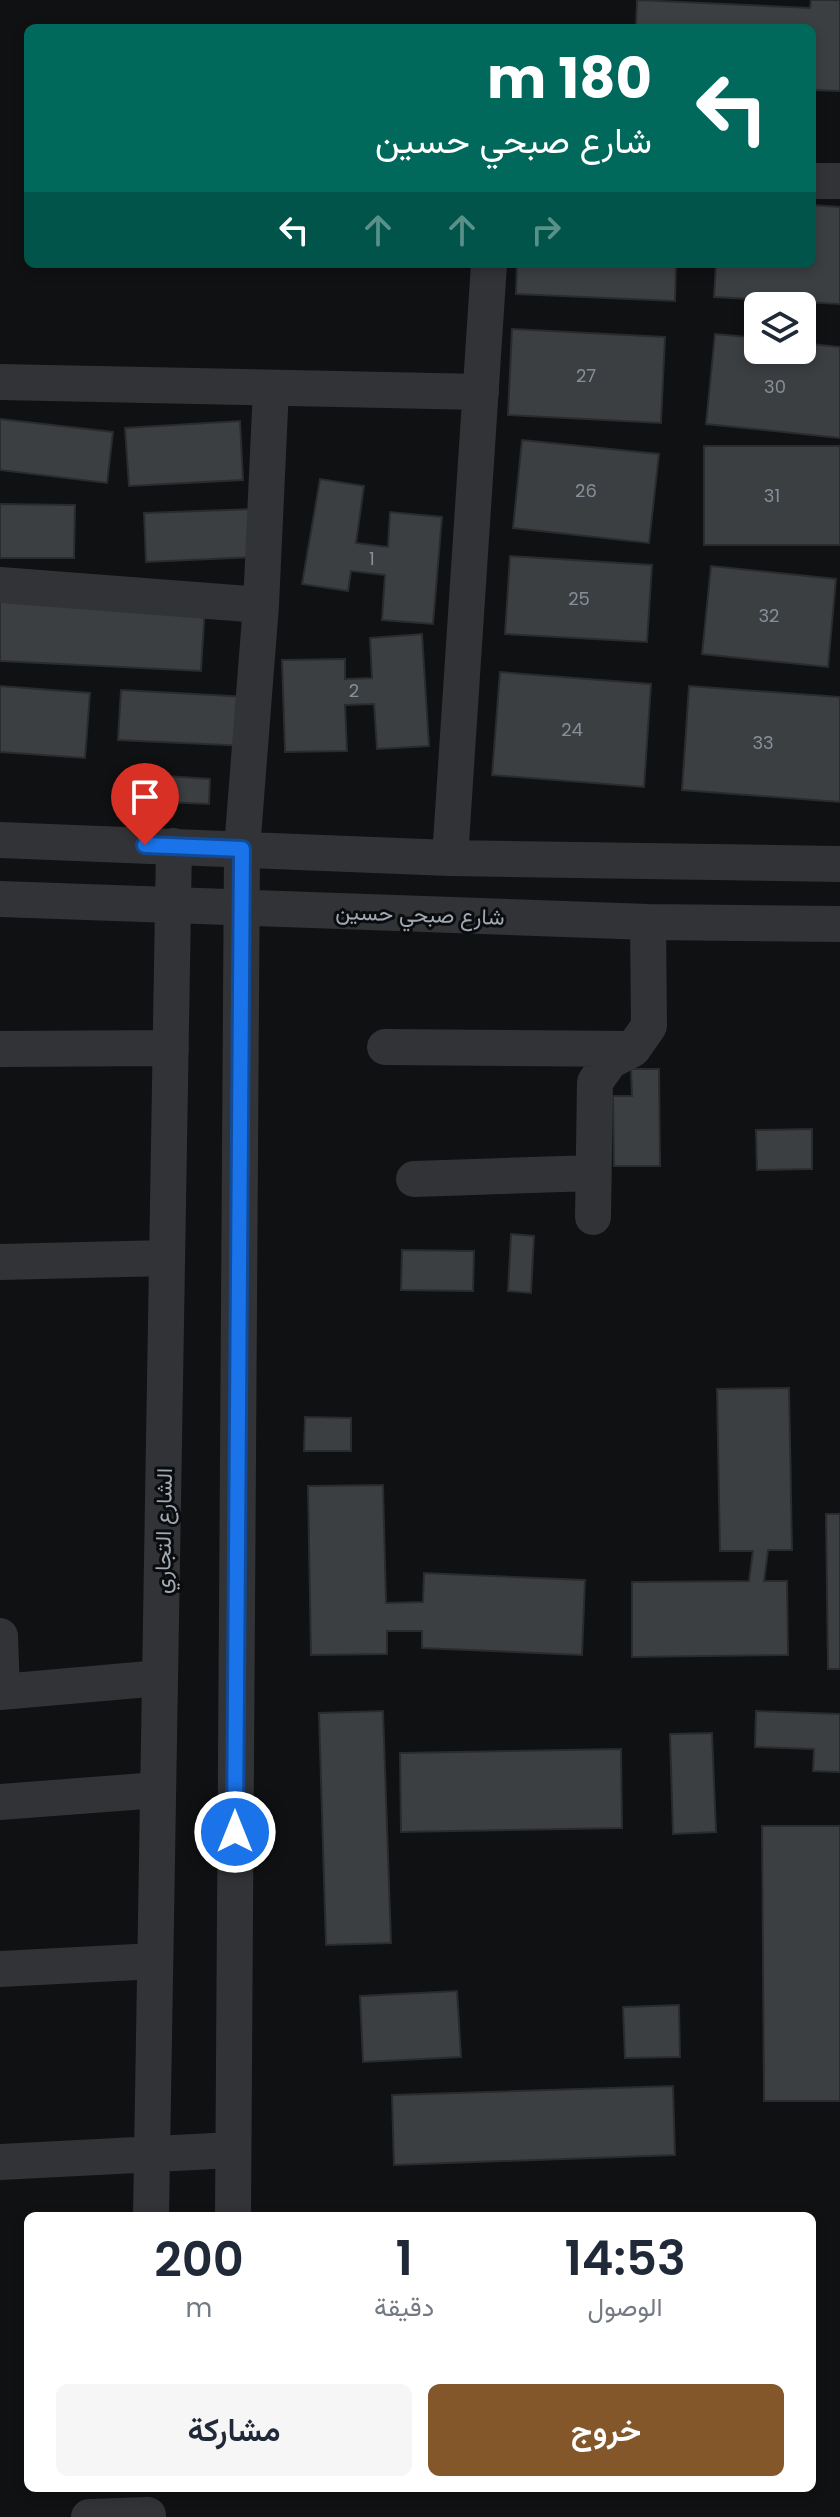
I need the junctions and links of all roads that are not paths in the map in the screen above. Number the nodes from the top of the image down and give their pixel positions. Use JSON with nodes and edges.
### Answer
{"nodes":[{"id":1,"x":816,"y":181,"type":"edge"},
{"id":2,"x":840,"y":181,"type":"edge"},
{"id":3,"x":489,"y":268,"type":"edge"},
{"id":4,"x":0,"y":382,"type":"edge"},
{"id":5,"x":271,"y":388,"type":"junction"},
{"id":6,"x":481,"y":392,"type":"junction"},
{"id":7,"x":0,"y":585,"type":"edge"},
{"id":8,"x":261,"y":605,"type":"junction"},
{"id":9,"x":0,"y":840,"type":"edge"},
{"id":10,"x":174,"y":846,"type":"junction"},
{"id":11,"x":242,"y":849,"type":"junction"},
{"id":12,"x":450,"y":858,"type":"junction"},
{"id":13,"x":840,"y":864,"type":"edge"},
{"id":14,"x":0,"y":899,"type":"edge"},
{"id":15,"x":173,"y":907,"type":"junction"},
{"id":16,"x":242,"y":909,"type":"junction"},
{"id":17,"x":648,"y":922,"type":"junction"},
{"id":18,"x":840,"y":924,"type":"edge"},
{"id":19,"x":385,"y":1047,"type":"dead end"},
{"id":20,"x":171,"y":1048,"type":"junction"},
{"id":21,"x":0,"y":1049,"type":"edge"},
{"id":22,"x":633,"y":1049,"type":"junction"},
{"id":23,"x":593,"y":1173,"type":"junction"},
{"id":24,"x":414,"y":1179,"type":"dead end"},
{"id":25,"x":593,"y":1217,"type":"dead end"},
{"id":26,"x":167,"y":1258,"type":"junction"},
{"id":27,"x":0,"y":1262,"type":"edge"},
{"id":28,"x":0,"y":1636,"type":"edge"},
{"id":29,"x":160,"y":1678,"type":"junction"},
{"id":30,"x":1,"y":1692,"type":"edge"},
{"id":31,"x":158,"y":1790,"type":"junction"},
{"id":32,"x":0,"y":1802,"type":"edge"},
{"id":33,"x":155,"y":1961,"type":"junction"},
{"id":34,"x":0,"y":1969,"type":"edge"},
{"id":35,"x":233,"y":2150,"type":"junction"},
{"id":36,"x":152,"y":2155,"type":"junction"},
{"id":37,"x":0,"y":2162,"type":"edge"},
{"id":38,"x":151,"y":2212,"type":"edge"},
{"id":39,"x":233,"y":2212,"type":"edge"},
{"id":40,"x":148,"y":2507,"type":"edge"},
{"id":41,"x":89,"y":2517,"type":"edge"}],
"edges":[{"from":1,"to":2,"type":"street"},
{"from":3,"to":6,"type":"street"},
{"from":4,"to":5,"type":"street"},
{"from":5,"to":6,"type":"street"},
{"from":5,"to":8,"type":"street"},
{"from":6,"to":12,"type":"street"},
{"from":7,"to":8,"type":"street"},
{"from":8,"to":11,"type":"street"},
{"from":9,"to":10,"type":"street"},
{"from":10,"to":11,"type":"street"},
{"from":10,"to":15,"type":"street","name":"الشارع التجاري"},
{"from":11,"to":12,"type":"street"},
{"from":11,"to":16,"type":"street"},
{"from":12,"to":13,"type":"street"},
{"from":14,"to":15,"type":"street","name":"شارع صبحي حسين"},
{"from":15,"to":16,"type":"street","name":"شارع صبحي حسين"},
{"from":15,"to":20,"type":"street","name":"الشارع التجاري"},
{"from":16,"to":17,"type":"street","name":"شارع صبحي حسين"},
{"from":16,"to":35,"type":"street"},
{"from":17,"to":18,"type":"street","name":"شارع صبحي حسين"},
{"from":17,"to":22,"type":"street"},
{"from":19,"to":22,"type":"street"},
{"from":20,"to":21,"type":"street"},
{"from":20,"to":26,"type":"street","name":"الشارع التجاري"},
{"from":22,"to":23,"type":"street"},
{"from":23,"to":24,"type":"street"},
{"from":23,"to":25,"type":"street"},
{"from":26,"to":27,"type":"street"},
{"from":26,"to":29,"type":"street","name":"الشارع التجاري"},
{"from":28,"to":30,"type":"street"},
{"from":29,"to":30,"type":"street"},
{"from":29,"to":31,"type":"street","name":"الشارع التجاري"},
{"from":31,"to":32,"type":"street"},
{"from":31,"to":33,"type":"street","name":"الشارع التجاري"},
{"from":33,"to":34,"type":"street"},
{"from":33,"to":36,"type":"street","name":"الشارع التجاري"},
{"from":35,"to":36,"type":"street"},
{"from":35,"to":39,"type":"street"},
{"from":36,"to":37,"type":"street"},
{"from":36,"to":38,"type":"street","name":"الشارع التجاري"},
{"from":40,"to":41,"type":"street"}]}
